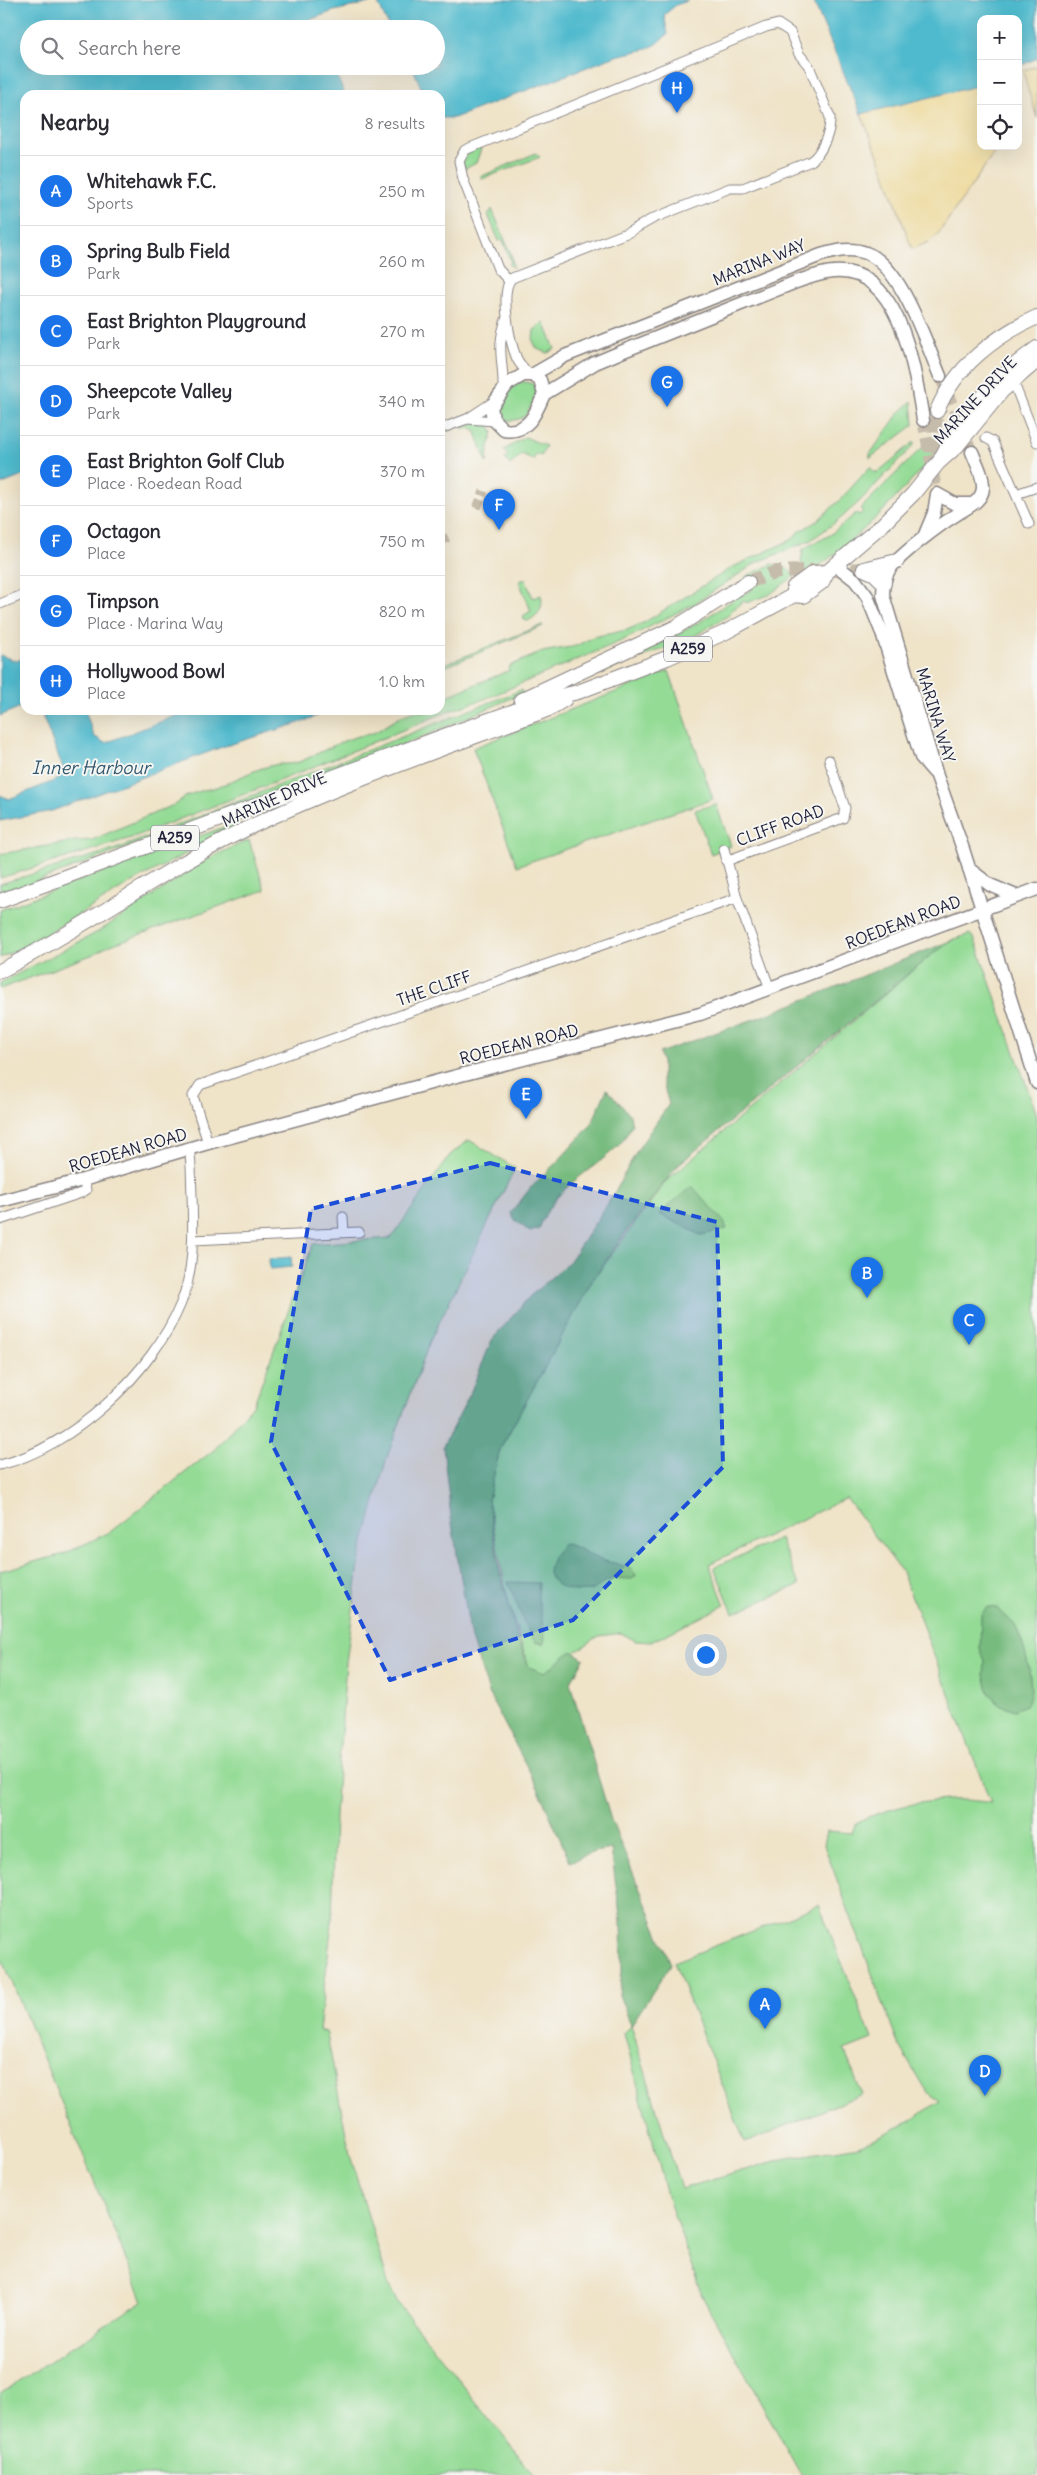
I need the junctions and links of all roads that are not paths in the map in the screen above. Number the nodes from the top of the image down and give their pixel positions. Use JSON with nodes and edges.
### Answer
{"nodes":[{"id":1,"x":509,"y":281,"type":"junction"},
{"id":2,"x":507,"y":317,"type":"junction"},
{"id":3,"x":1037,"y":317,"type":"edge"},
{"id":4,"x":1037,"y":348,"type":"edge"},
{"id":5,"x":1037,"y":361,"type":"edge"},
{"id":6,"x":530,"y":374,"type":"junction"},
{"id":7,"x":940,"y":376,"type":"tunnel mouth"},
{"id":8,"x":1013,"y":380,"type":"junction"},
{"id":9,"x":503,"y":390,"type":"junction"},
{"id":10,"x":544,"y":394,"type":"junction"},
{"id":11,"x":495,"y":401,"type":"junction"},
{"id":12,"x":937,"y":410,"type":"tunnel mouth"},
{"id":13,"x":467,"y":419,"type":"junction"},
{"id":14,"x":923,"y":420,"type":"tunnel mouth"},
{"id":15,"x":494,"y":421,"type":"junction"},
{"id":16,"x":445,"y":427,"type":"edge"},
{"id":17,"x":986,"y":438,"type":"dead end"},
{"id":18,"x":1037,"y":442,"type":"edge"},
{"id":19,"x":972,"y":452,"type":"tunnel mouth"},
{"id":20,"x":938,"y":463,"type":"junction"},
{"id":21,"x":1037,"y":487,"type":"edge"},
{"id":22,"x":1016,"y":494,"type":"junction"},
{"id":23,"x":974,"y":504,"type":"junction"},
{"id":24,"x":1029,"y":524,"type":"dead end"},
{"id":25,"x":922,"y":541,"type":"junction"},
{"id":26,"x":897,"y":561,"type":"junction"},
{"id":27,"x":831,"y":568,"type":"junction"},
{"id":28,"x":748,"y":582,"type":"tunnel mouth"},
{"id":29,"x":884,"y":583,"type":"junction"},
{"id":30,"x":20,"y":596,"type":"edge"},
{"id":31,"x":0,"y":604,"type":"edge"},
{"id":32,"x":578,"y":692,"type":"junction"},
{"id":33,"x":441,"y":737,"type":"junction"},
{"id":34,"x":829,"y":760,"type":"dead end"},
{"id":35,"x":937,"y":776,"type":"junction"},
{"id":36,"x":724,"y":849,"type":"dead end"},
{"id":37,"x":726,"y":861,"type":"junction"},
{"id":38,"x":969,"y":869,"type":"junction"},
{"id":39,"x":1037,"y":889,"type":"edge"},
{"id":40,"x":1016,"y":896,"type":"junction"},
{"id":41,"x":737,"y":898,"type":"junction"},
{"id":42,"x":0,"y":901,"type":"edge"},
{"id":43,"x":981,"y":911,"type":"junction"},
{"id":44,"x":0,"y":971,"type":"edge"},
{"id":45,"x":770,"y":988,"type":"junction"},
{"id":46,"x":1034,"y":1066,"type":"edge"},
{"id":47,"x":1037,"y":1083,"type":"edge"},
{"id":48,"x":208,"y":1143,"type":"junction"},
{"id":49,"x":189,"y":1149,"type":"junction"},
{"id":50,"x":83,"y":1180,"type":"junction"},
{"id":51,"x":32,"y":1193,"type":"junction"},
{"id":52,"x":0,"y":1201,"type":"edge"},
{"id":53,"x":35,"y":1209,"type":"junction"},
{"id":54,"x":343,"y":1218,"type":"dead end"},
{"id":55,"x":0,"y":1220,"type":"edge"},
{"id":56,"x":344,"y":1232,"type":"junction"},
{"id":57,"x":359,"y":1232,"type":"dead end"},
{"id":58,"x":193,"y":1240,"type":"junction"},
{"id":59,"x":0,"y":1465,"type":"edge"}],
"edges":[{"from":1,"to":1,"type":"street"},
{"from":1,"to":2,"type":"street"},
{"from":2,"to":6,"type":"street"},
{"from":2,"to":9,"type":"street"},
{"from":3,"to":12,"type":"main road"},
{"from":4,"to":20,"type":"main road","name":"MARINE DRIVE","number":"A259"},
{"from":5,"to":8,"type":"main road","name":"MARINE DRIVE","number":"A259"},
{"from":6,"to":7,"type":"street","name":"MARINA WAY"},
{"from":6,"to":9,"type":"street"},
{"from":6,"to":10,"type":"street"},
{"from":8,"to":18,"type":"street"},
{"from":8,"to":20,"type":"main road","name":"MARINE DRIVE","number":"A259"},
{"from":9,"to":11,"type":"street"},
{"from":10,"to":14,"type":"street","name":"MARINA WAY"},
{"from":10,"to":15,"type":"street"},
{"from":11,"to":13,"type":"street"},
{"from":11,"to":15,"type":"street"},
{"from":13,"to":15,"type":"street"},
{"from":13,"to":16,"type":"street"},
{"from":17,"to":22,"type":"street"},
{"from":19,"to":23,"type":"street"},
{"from":20,"to":27,"type":"main road","name":"MARINE DRIVE","number":"A259"},
{"from":21,"to":22,"type":"street"},
{"from":22,"to":24,"type":"street"},
{"from":23,"to":25,"type":"street"},
{"from":23,"to":25,"type":"street"},
{"from":25,"to":26,"type":"street"},
{"from":26,"to":29,"type":"street"},
{"from":26,"to":29,"type":"main road"},
{"from":27,"to":32,"type":"main road","name":"MARINE DRIVE","number":"A259"},
{"from":27,"to":35,"type":"street"},
{"from":28,"to":33,"type":"main road"},
{"from":29,"to":35,"type":"street","name":"MARINA WAY"},
{"from":30,"to":31,"type":"street"},
{"from":32,"to":33,"type":"main road","name":"MARINE DRIVE","number":"A259"},
{"from":32,"to":44,"type":"main road","name":"MARINE DRIVE","number":"A259"},
{"from":33,"to":42,"type":"main road","name":"MARINE DRIVE","number":"A259"},
{"from":34,"to":37,"type":"street","name":"CLIFF ROAD"},
{"from":35,"to":38,"type":"street","name":"MARINA WAY"},
{"from":36,"to":37,"type":"street"},
{"from":37,"to":41,"type":"street"},
{"from":38,"to":40,"type":"street"},
{"from":38,"to":43,"type":"street","name":"MARINA WAY"},
{"from":39,"to":40,"type":"street","name":"ROEDEAN ROAD"},
{"from":40,"to":43,"type":"street","name":"ROEDEAN ROAD"},
{"from":41,"to":45,"type":"street"},
{"from":41,"to":48,"type":"street","name":"THE CLIFF"},
{"from":43,"to":45,"type":"street","name":"ROEDEAN ROAD"},
{"from":43,"to":46,"type":"street","name":"MARINA WAY"},
{"from":45,"to":48,"type":"street","name":"ROEDEAN ROAD"},
{"from":46,"to":47,"type":"street","name":"MARINA WAY"},
{"from":48,"to":49,"type":"street","name":"ROEDEAN ROAD"},
{"from":49,"to":50,"type":"street","name":"ROEDEAN ROAD"},
{"from":49,"to":58,"type":"street"},
{"from":50,"to":51,"type":"street","name":"ROEDEAN ROAD"},
{"from":50,"to":53,"type":"street"},
{"from":51,"to":52,"type":"street","name":"ROEDEAN ROAD"},
{"from":51,"to":53,"type":"street"},
{"from":53,"to":55,"type":"street"},
{"from":54,"to":56,"type":"street"},
{"from":56,"to":57,"type":"street"},
{"from":56,"to":58,"type":"street"},
{"from":58,"to":59,"type":"street"}]}
